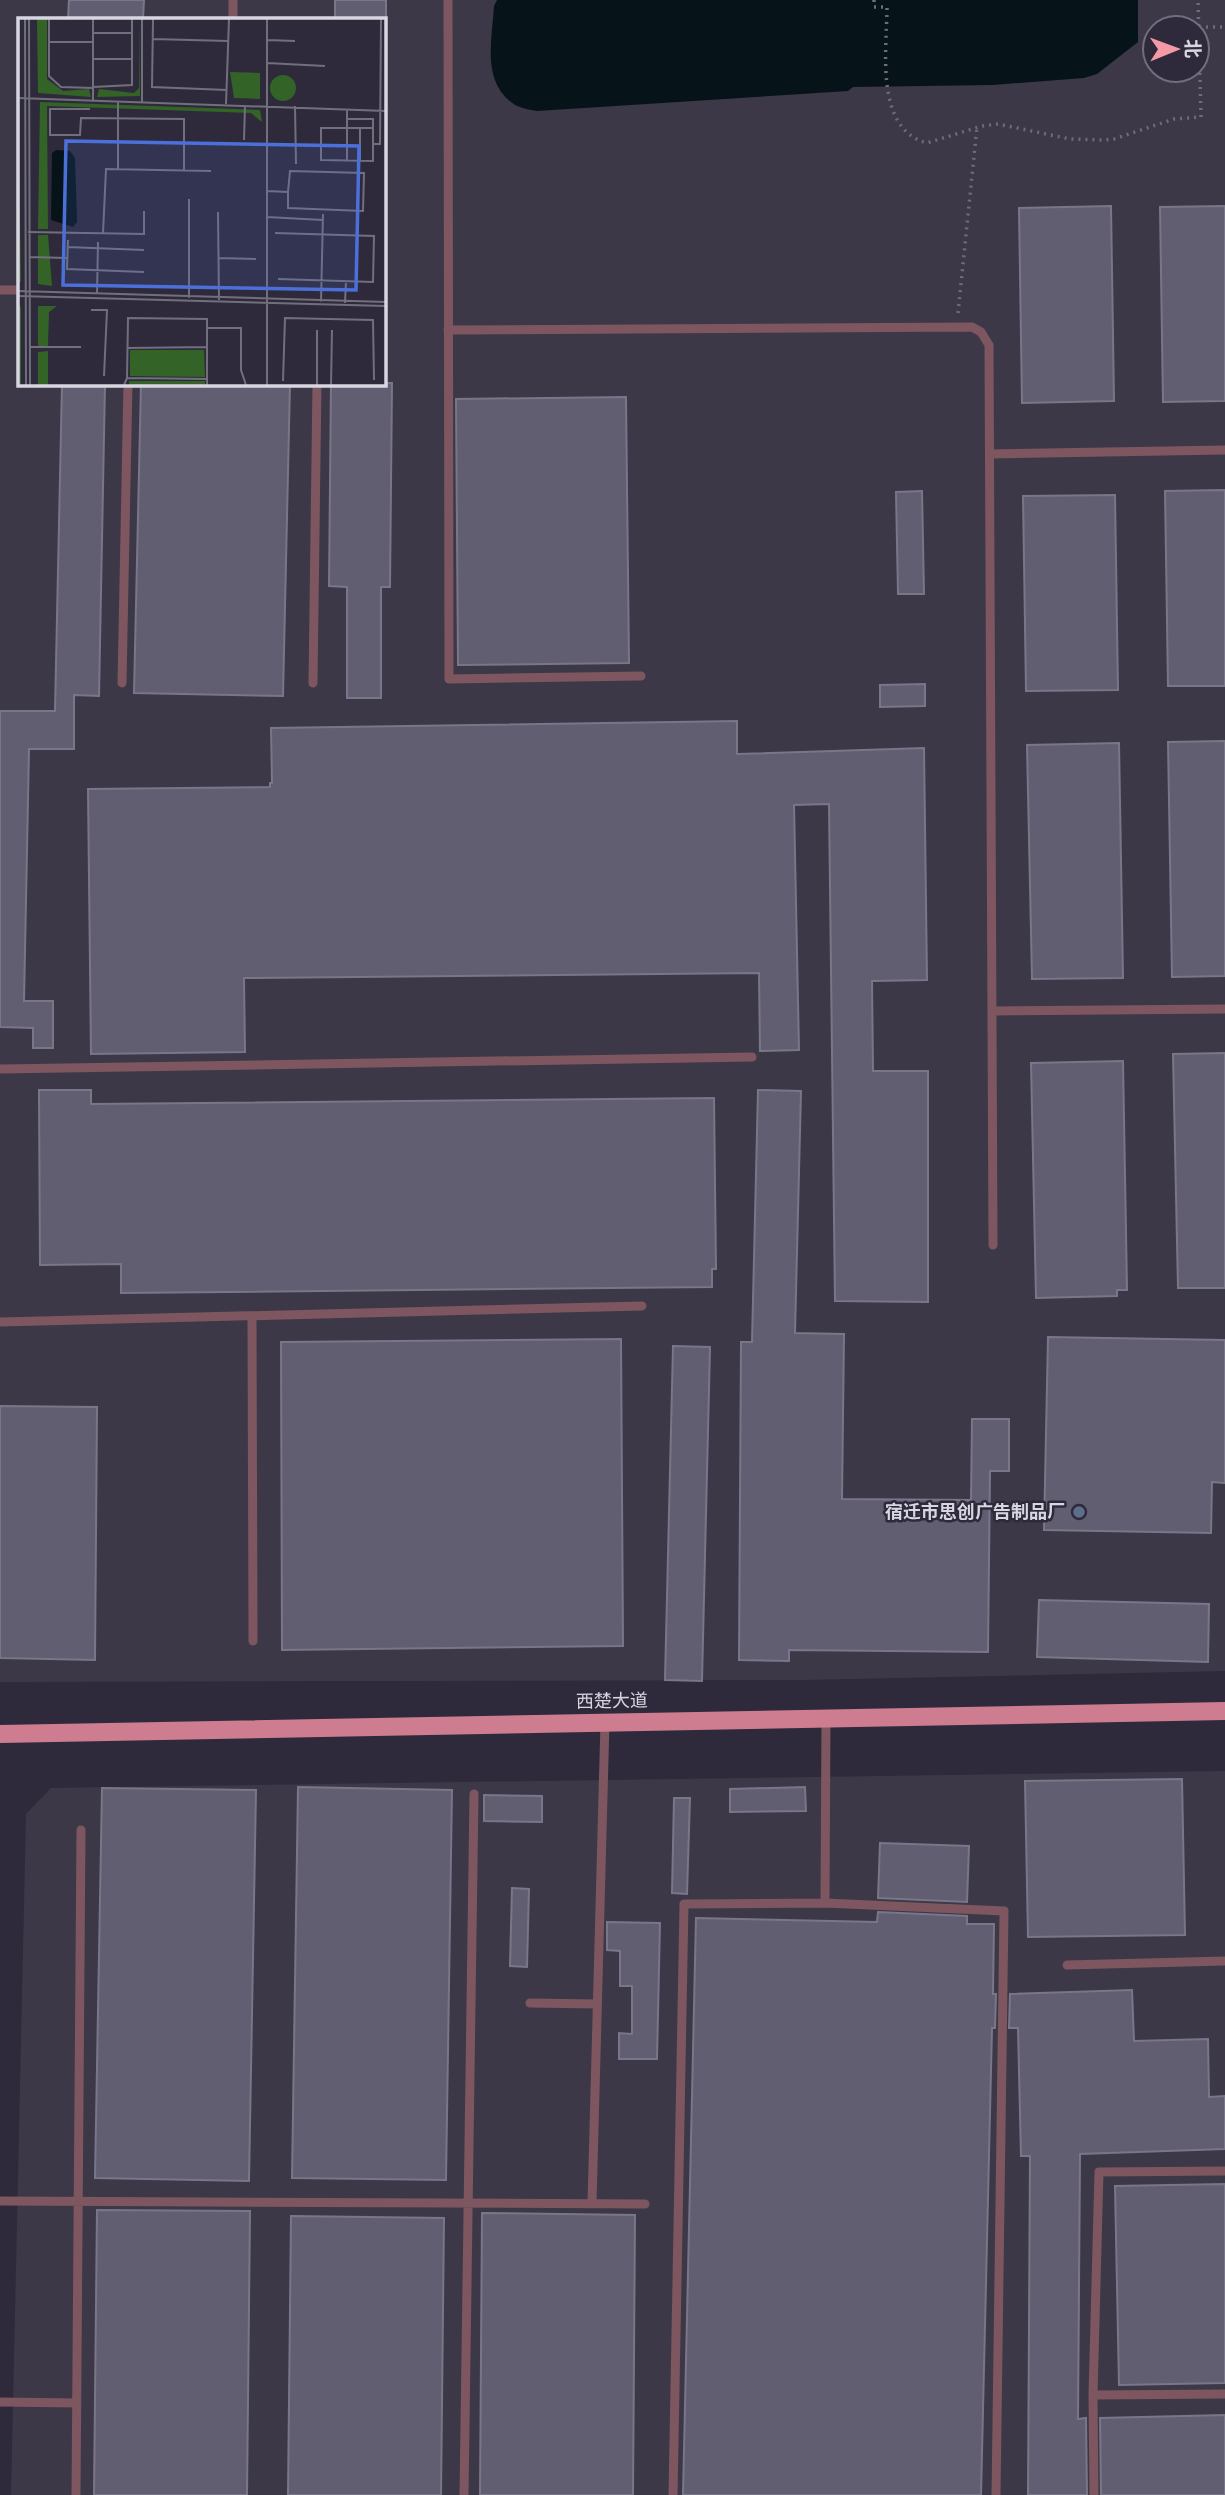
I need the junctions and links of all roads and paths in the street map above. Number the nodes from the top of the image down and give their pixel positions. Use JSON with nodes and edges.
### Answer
{"nodes":[{"id":1,"x":233,"y":0,"type":"edge"},
{"id":2,"x":448,"y":0,"type":"edge"},
{"id":3,"x":874,"y":0,"type":"edge"},
{"id":4,"x":233,"y":18,"type":"edge"},
{"id":5,"x":1200,"y":84,"type":"edge"},
{"id":6,"x":977,"y":127,"type":"junction"},
{"id":7,"x":0,"y":290,"type":"edge"},
{"id":8,"x":18,"y":290,"type":"edge"},
{"id":9,"x":957,"y":327,"type":"junction"},
{"id":10,"x":448,"y":330,"type":"junction"},
{"id":11,"x":128,"y":385,"type":"edge"},
{"id":12,"x":317,"y":385,"type":"edge"},
{"id":13,"x":1225,"y":450,"type":"edge"},
{"id":14,"x":990,"y":454,"type":"junction"},
{"id":15,"x":641,"y":676,"type":"dead end"},
{"id":16,"x":122,"y":683,"type":"dead end"},
{"id":17,"x":313,"y":683,"type":"dead end"},
{"id":18,"x":1225,"y":1009,"type":"edge"},
{"id":19,"x":992,"y":1012,"type":"junction"},
{"id":20,"x":752,"y":1057,"type":"dead end"},
{"id":21,"x":0,"y":1069,"type":"edge"},
{"id":22,"x":993,"y":1245,"type":"dead end"},
{"id":23,"x":642,"y":1306,"type":"dead end"},
{"id":24,"x":252,"y":1316,"type":"junction"},
{"id":25,"x":0,"y":1322,"type":"edge"},
{"id":26,"x":253,"y":1641,"type":"dead end"},
{"id":27,"x":1225,"y":1711,"type":"edge"},
{"id":28,"x":826,"y":1718,"type":"junction"},
{"id":29,"x":604,"y":1722,"type":"junction"},
{"id":30,"x":0,"y":1734,"type":"edge"},
{"id":31,"x":474,"y":1794,"type":"dead end"},
{"id":32,"x":81,"y":1830,"type":"dead end"},
{"id":33,"x":825,"y":1903,"type":"junction"},
{"id":34,"x":1225,"y":1961,"type":"edge"},
{"id":35,"x":1067,"y":1965,"type":"dead end"},
{"id":36,"x":530,"y":2003,"type":"dead end"},
{"id":37,"x":597,"y":2004,"type":"junction"},
{"id":38,"x":1225,"y":2171,"type":"edge"},
{"id":39,"x":0,"y":2202,"type":"edge"},
{"id":40,"x":79,"y":2202,"type":"junction"},
{"id":41,"x":468,"y":2203,"type":"junction"},
{"id":42,"x":592,"y":2203,"type":"junction"},
{"id":43,"x":645,"y":2204,"type":"dead end"},
{"id":44,"x":1225,"y":2394,"type":"edge"},
{"id":45,"x":1093,"y":2395,"type":"junction"},
{"id":46,"x":0,"y":2402,"type":"edge"},
{"id":47,"x":77,"y":2403,"type":"junction"},
{"id":48,"x":76,"y":2495,"type":"edge"},
{"id":49,"x":464,"y":2495,"type":"edge"},
{"id":50,"x":673,"y":2495,"type":"edge"},
{"id":51,"x":996,"y":2495,"type":"edge"},
{"id":52,"x":1094,"y":2495,"type":"edge"}],
"edges":[{"from":1,"to":4,"type":"lane"},
{"from":2,"to":10,"type":"lane"},
{"from":3,"to":6,"type":"path"},
{"from":5,"to":6,"type":"path"},
{"from":6,"to":9,"type":"path"},
{"from":7,"to":8,"type":"lane"},
{"from":9,"to":10,"type":"lane"},
{"from":9,"to":14,"type":"lane"},
{"from":10,"to":15,"type":"lane"},
{"from":11,"to":16,"type":"lane"},
{"from":12,"to":17,"type":"lane"},
{"from":13,"to":14,"type":"lane"},
{"from":14,"to":19,"type":"lane"},
{"from":18,"to":19,"type":"lane"},
{"from":19,"to":22,"type":"lane"},
{"from":20,"to":21,"type":"lane"},
{"from":23,"to":24,"type":"lane"},
{"from":24,"to":25,"type":"lane"},
{"from":24,"to":26,"type":"lane"},
{"from":27,"to":28,"type":"main road","name":"西楚大道"},
{"from":28,"to":29,"type":"main road","name":"西楚大道"},
{"from":28,"to":33,"type":"lane"},
{"from":29,"to":30,"type":"main road","name":"西楚大道"},
{"from":29,"to":37,"type":"lane"},
{"from":31,"to":41,"type":"lane"},
{"from":32,"to":40,"type":"lane"},
{"from":33,"to":50,"type":"lane"},
{"from":33,"to":51,"type":"lane"},
{"from":34,"to":35,"type":"lane"},
{"from":36,"to":37,"type":"lane"},
{"from":37,"to":42,"type":"lane"},
{"from":38,"to":45,"type":"lane"},
{"from":39,"to":40,"type":"lane"},
{"from":40,"to":41,"type":"lane"},
{"from":40,"to":47,"type":"lane"},
{"from":41,"to":42,"type":"lane"},
{"from":41,"to":49,"type":"lane"},
{"from":42,"to":43,"type":"lane"},
{"from":44,"to":45,"type":"lane"},
{"from":45,"to":52,"type":"lane"},
{"from":46,"to":47,"type":"lane"},
{"from":47,"to":48,"type":"lane"}]}
